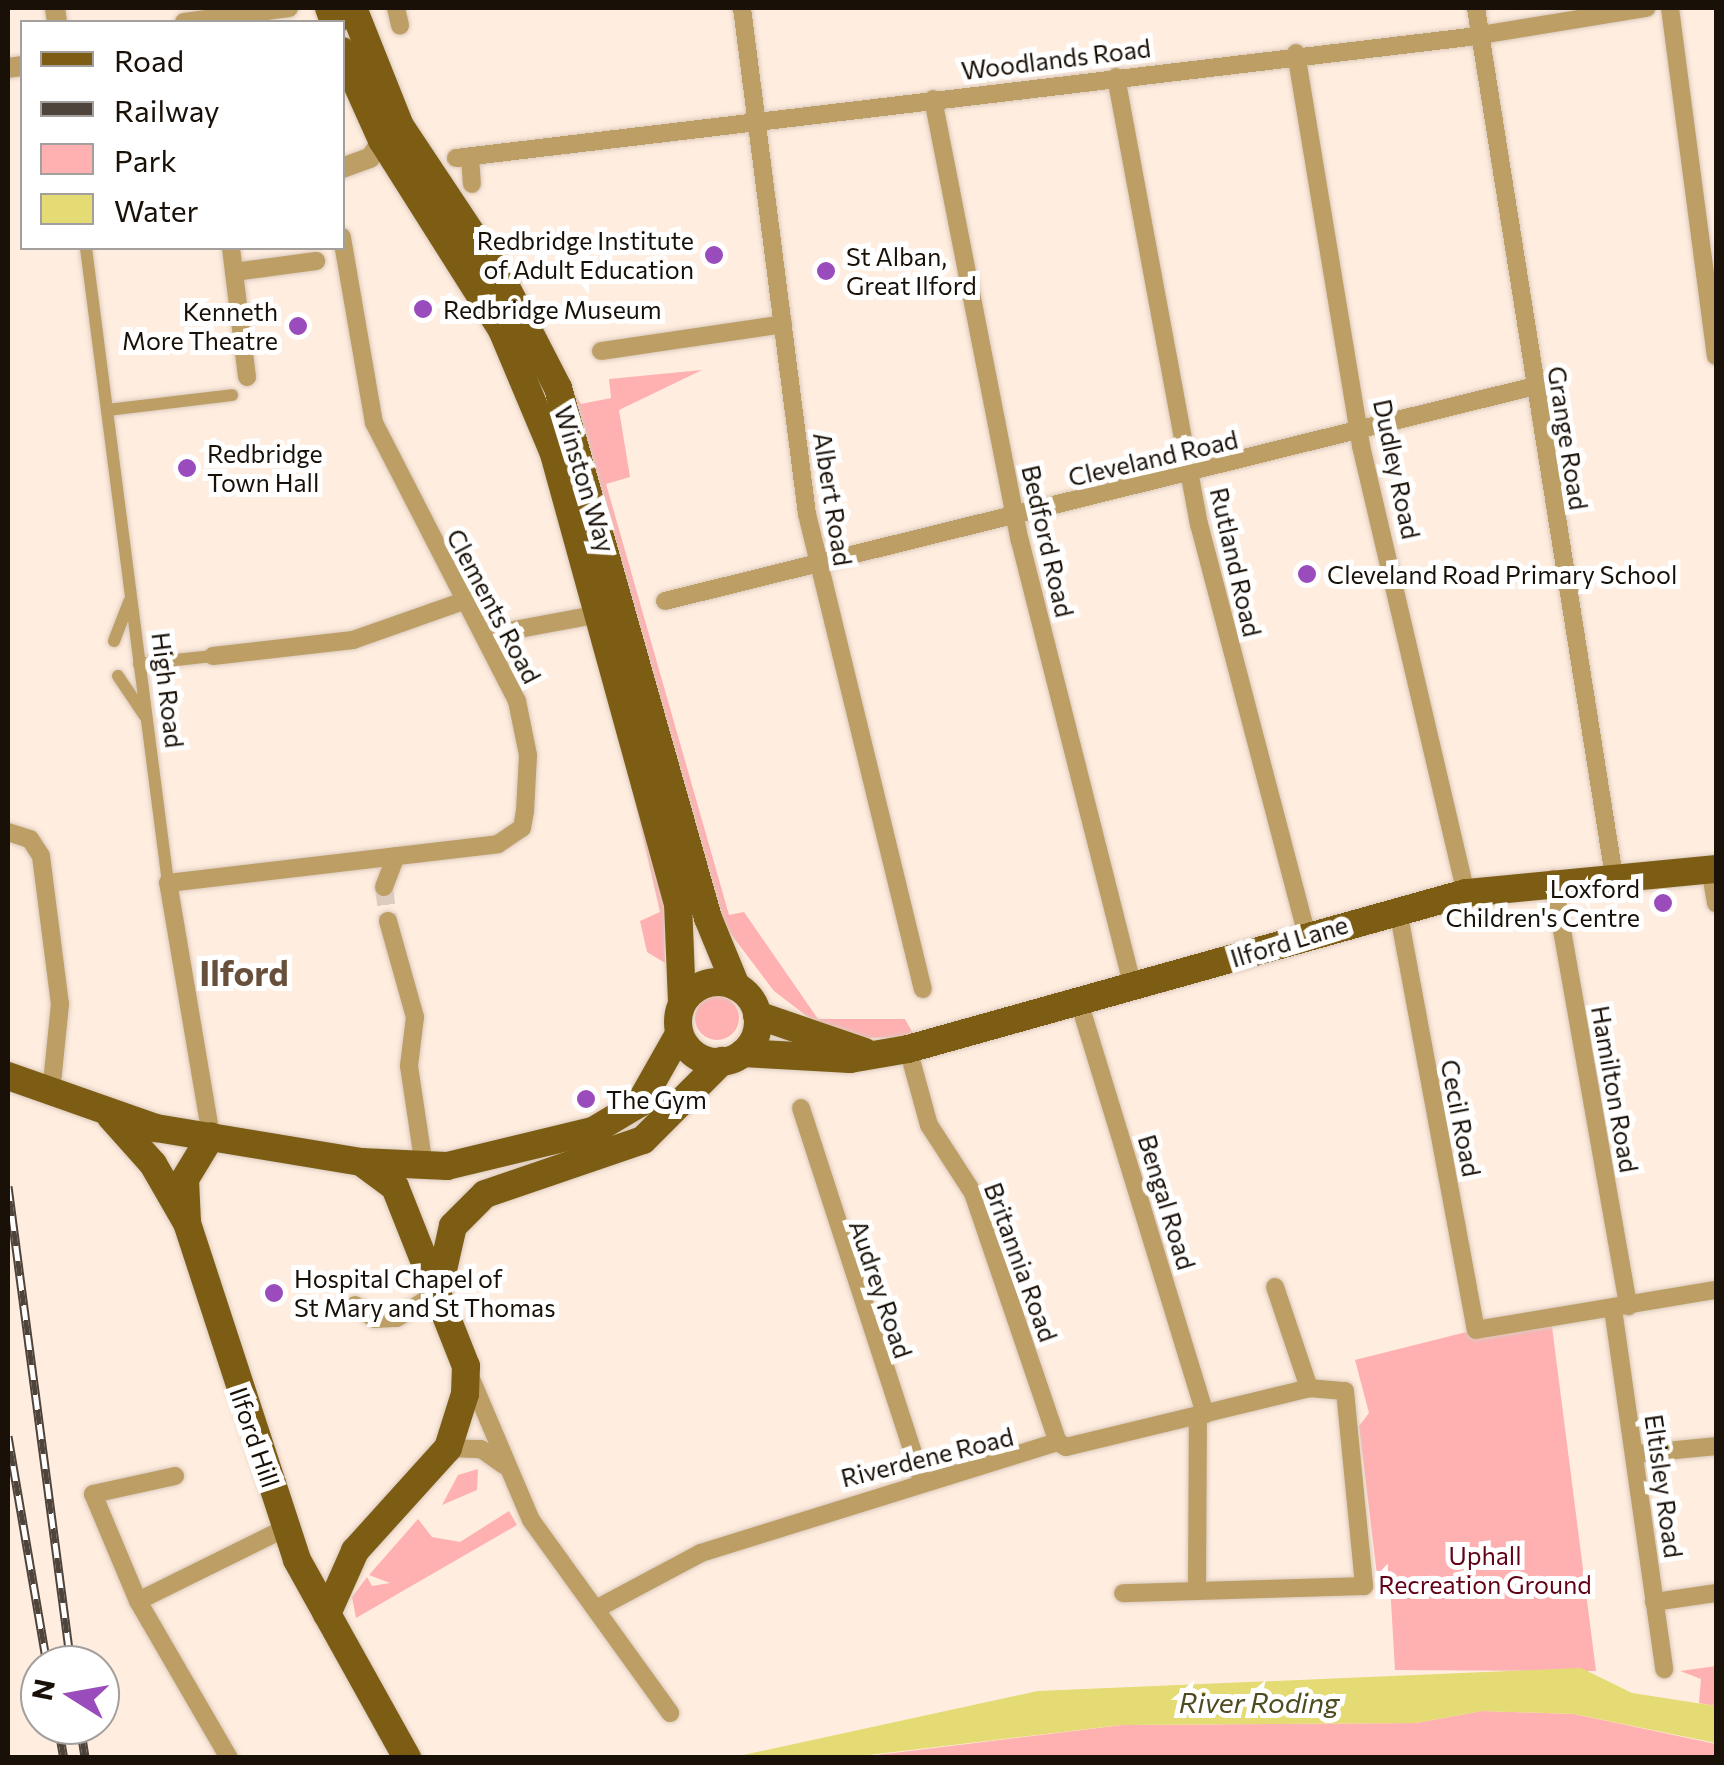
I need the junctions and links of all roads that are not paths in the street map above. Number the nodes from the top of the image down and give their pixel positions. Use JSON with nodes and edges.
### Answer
{"nodes":[{"id":1,"x":292,"y":8,"type":"edge"},
{"id":2,"x":353,"y":8,"type":"edge"},
{"id":3,"x":742,"y":8,"type":"edge"},
{"id":4,"x":1476,"y":8,"type":"edge"},
{"id":5,"x":1647,"y":8,"type":"edge"},
{"id":6,"x":1670,"y":8,"type":"edge"},
{"id":7,"x":199,"y":20,"type":"edge"},
{"id":8,"x":1480,"y":31,"type":"junction"},
{"id":9,"x":1296,"y":53,"type":"junction"},
{"id":10,"x":345,"y":57,"type":"edge"},
{"id":11,"x":1116,"y":77,"type":"junction"},
{"id":12,"x":934,"y":99,"type":"junction"},
{"id":13,"x":758,"y":120,"type":"junction"},
{"id":14,"x":382,"y":140,"type":"junction"},
{"id":15,"x":345,"y":167,"type":"edge"},
{"id":16,"x":472,"y":184,"type":"dead end"},
{"id":17,"x":86,"y":250,"type":"edge"},
{"id":18,"x":231,"y":250,"type":"edge"},
{"id":19,"x":344,"y":250,"type":"edge"},
{"id":20,"x":316,"y":261,"type":"dead end"},
{"id":21,"x":234,"y":272,"type":"junction"},
{"id":22,"x":783,"y":324,"type":"junction"},
{"id":23,"x":601,"y":351,"type":"dead end"},
{"id":24,"x":1716,"y":356,"type":"edge"},
{"id":25,"x":248,"y":377,"type":"dead end"},
{"id":26,"x":1535,"y":386,"type":"junction"},
{"id":27,"x":232,"y":395,"type":"dead end"},
{"id":28,"x":106,"y":410,"type":"junction"},
{"id":29,"x":1362,"y":431,"type":"junction"},
{"id":30,"x":1190,"y":477,"type":"junction"},
{"id":31,"x":1015,"y":514,"type":"junction"},
{"id":32,"x":816,"y":562,"type":"junction"},
{"id":33,"x":131,"y":596,"type":"junction"},
{"id":34,"x":665,"y":601,"type":"dead end"},
{"id":35,"x":461,"y":602,"type":"junction"},
{"id":36,"x":599,"y":614,"type":"junction"},
{"id":37,"x":487,"y":635,"type":"junction"},
{"id":38,"x":114,"y":641,"type":"dead end"},
{"id":39,"x":212,"y":656,"type":"joint"},
{"id":40,"x":139,"y":664,"type":"junction"},
{"id":41,"x":118,"y":676,"type":"dead end"},
{"id":42,"x":146,"y":718,"type":"junction"},
{"id":43,"x":8,"y":832,"type":"edge"},
{"id":44,"x":396,"y":856,"type":"junction"},
{"id":45,"x":1713,"y":869,"type":"edge"},
{"id":46,"x":1614,"y":876,"type":"junction"},
{"id":47,"x":1554,"y":880,"type":"junction"},
{"id":48,"x":168,"y":883,"type":"junction"},
{"id":49,"x":384,"y":887,"type":"tunnel mouth"},
{"id":50,"x":1466,"y":894,"type":"junction"},
{"id":51,"x":1716,"y":902,"type":"edge"},
{"id":52,"x":1398,"y":910,"type":"junction"},
{"id":53,"x":388,"y":921,"type":"tunnel mouth"},
{"id":54,"x":1307,"y":935,"type":"junction"},
{"id":55,"x":736,"y":986,"type":"junction"},
{"id":56,"x":922,"y":988,"type":"dead end"},
{"id":57,"x":1134,"y":990,"type":"junction"},
{"id":58,"x":682,"y":1002,"type":"junction"},
{"id":59,"x":1080,"y":1005,"type":"junction"},
{"id":60,"x":758,"y":1015,"type":"junction"},
{"id":61,"x":679,"y":1034,"type":"junction"},
{"id":62,"x":908,"y":1049,"type":"junction"},
{"id":63,"x":868,"y":1053,"type":"junction"},
{"id":64,"x":733,"y":1057,"type":"junction"},
{"id":65,"x":8,"y":1076,"type":"edge"},
{"id":66,"x":51,"y":1093,"type":"junction"},
{"id":67,"x":800,"y":1108,"type":"dead end"},
{"id":68,"x":110,"y":1116,"type":"junction"},
{"id":69,"x":211,"y":1136,"type":"junction"},
{"id":70,"x":360,"y":1162,"type":"junction"},
{"id":71,"x":424,"y":1166,"type":"junction"},
{"id":72,"x":187,"y":1223,"type":"junction"},
{"id":73,"x":1275,"y":1287,"type":"dead end"},
{"id":74,"x":1716,"y":1290,"type":"edge"},
{"id":75,"x":440,"y":1291,"type":"junction"},
{"id":76,"x":355,"y":1306,"type":"dead end"},
{"id":77,"x":1620,"y":1308,"type":"junction"},
{"id":78,"x":466,"y":1366,"type":"junction"},
{"id":79,"x":1309,"y":1388,"type":"junction"},
{"id":80,"x":1201,"y":1415,"type":"junction"},
{"id":81,"x":1058,"y":1442,"type":"junction"},
{"id":82,"x":1716,"y":1446,"type":"edge"},
{"id":83,"x":1635,"y":1454,"type":"junction"},
{"id":84,"x":440,"y":1458,"type":"junction"},
{"id":85,"x":506,"y":1466,"type":"junction"},
{"id":86,"x":175,"y":1476,"type":"dead end"},
{"id":87,"x":922,"y":1484,"type":"junction"},
{"id":88,"x":290,"y":1534,"type":"junction"},
{"id":89,"x":355,"y":1550,"type":"junction"},
{"id":90,"x":1197,"y":1591,"type":"junction"},
{"id":91,"x":1123,"y":1592,"type":"dead end"},
{"id":92,"x":1716,"y":1593,"type":"edge"},
{"id":93,"x":138,"y":1600,"type":"junction"},
{"id":94,"x":1654,"y":1602,"type":"junction"},
{"id":95,"x":596,"y":1609,"type":"junction"},
{"id":96,"x":328,"y":1614,"type":"junction"},
{"id":97,"x":1664,"y":1669,"type":"dead end"},
{"id":98,"x":670,"y":1713,"type":"dead end"},
{"id":99,"x":228,"y":1758,"type":"edge"},
{"id":100,"x":407,"y":1758,"type":"edge"}],
"edges":[{"from":1,"to":7,"type":"street"},
{"from":2,"to":55,"type":"main road","name":"Winston Way"},
{"from":3,"to":13,"type":"street","name":"Albert Road"},
{"from":4,"to":8,"type":"street","name":"Grange Road"},
{"from":5,"to":8,"type":"street","name":"Woodlands Road"},
{"from":6,"to":24,"type":"street"},
{"from":8,"to":9,"type":"street","name":"Woodlands Road"},
{"from":8,"to":26,"type":"street","name":"Grange Road"},
{"from":9,"to":11,"type":"street","name":"Woodlands Road"},
{"from":9,"to":29,"type":"street","name":"Dudley Road"},
{"from":10,"to":14,"type":"main road","name":"Winston Way"},
{"from":11,"to":12,"type":"street","name":"Woodlands Road"},
{"from":11,"to":30,"type":"street","name":"Rutland Road"},
{"from":12,"to":13,"type":"street","name":"Woodlands Road"},
{"from":12,"to":31,"type":"street","name":"Bedford Road"},
{"from":13,"to":16,"type":"street","name":"Woodlands Road"},
{"from":13,"to":22,"type":"street","name":"Albert Road"},
{"from":14,"to":15,"type":"street"},
{"from":14,"to":36,"type":"main road","name":"Winston Way"},
{"from":17,"to":28,"type":"street","name":"High Road"},
{"from":18,"to":21,"type":"street"},
{"from":19,"to":35,"type":"street","name":"Clements Road"},
{"from":20,"to":21,"type":"street"},
{"from":21,"to":25,"type":"street"},
{"from":22,"to":23,"type":"street"},
{"from":22,"to":32,"type":"street","name":"Albert Road"},
{"from":26,"to":29,"type":"street","name":"Cleveland Road"},
{"from":26,"to":46,"type":"street","name":"Grange Road"},
{"from":27,"to":28,"type":"street"},
{"from":28,"to":33,"type":"street","name":"High Road"},
{"from":29,"to":30,"type":"street","name":"Cleveland Road"},
{"from":29,"to":50,"type":"street","name":"Dudley Road"},
{"from":30,"to":31,"type":"street","name":"Cleveland Road"},
{"from":30,"to":54,"type":"street","name":"Rutland Road"},
{"from":31,"to":32,"type":"street","name":"Cleveland Road"},
{"from":31,"to":57,"type":"street","name":"Bedford Road"},
{"from":32,"to":34,"type":"street","name":"Cleveland Road"},
{"from":32,"to":56,"type":"street","name":"Albert Road"},
{"from":33,"to":38,"type":"street"},
{"from":33,"to":40,"type":"street","name":"High Road"},
{"from":35,"to":37,"type":"street","name":"Clements Road"},
{"from":35,"to":39,"type":"street"},
{"from":36,"to":37,"type":"street"},
{"from":36,"to":58,"type":"main road","name":"Winston Way"},
{"from":37,"to":44,"type":"street","name":"Clements Road"},
{"from":39,"to":40,"type":"street"},
{"from":40,"to":42,"type":"street","name":"High Road"},
{"from":41,"to":42,"type":"street"},
{"from":42,"to":48,"type":"street","name":"High Road"},
{"from":43,"to":66,"type":"street"},
{"from":44,"to":48,"type":"street","name":"Clements Road"},
{"from":44,"to":49,"type":"street"},
{"from":45,"to":46,"type":"main road","name":"Ilford Lane"},
{"from":45,"to":51,"type":"street"},
{"from":46,"to":47,"type":"main road","name":"Ilford Lane"},
{"from":47,"to":50,"type":"main road","name":"Ilford Lane"},
{"from":47,"to":77,"type":"street","name":"Hamilton Road"},
{"from":48,"to":69,"type":"street","name":"High Road"},
{"from":50,"to":52,"type":"main road","name":"Ilford Lane"},
{"from":52,"to":54,"type":"main road","name":"Ilford Lane"},
{"from":52,"to":77,"type":"street","name":"Cecil Road"},
{"from":53,"to":71,"type":"street"},
{"from":54,"to":57,"type":"main road","name":"Ilford Lane"},
{"from":55,"to":58,"type":"main road"},
{"from":55,"to":60,"type":"main road"},
{"from":57,"to":59,"type":"main road","name":"Ilford Lane"},
{"from":58,"to":61,"type":"main road"},
{"from":59,"to":62,"type":"main road","name":"Ilford Lane"},
{"from":59,"to":80,"type":"street","name":"Bengal Road"},
{"from":60,"to":63,"type":"main road","name":"Ilford Lane"},
{"from":60,"to":64,"type":"main road"},
{"from":61,"to":64,"type":"main road"},
{"from":61,"to":71,"type":"main road"},
{"from":62,"to":63,"type":"main road","name":"Ilford Lane"},
{"from":62,"to":81,"type":"street","name":"Britannia Road"},
{"from":63,"to":64,"type":"main road","name":"Ilford Lane"},
{"from":64,"to":75,"type":"main road"},
{"from":65,"to":66,"type":"main road"},
{"from":66,"to":68,"type":"main road"},
{"from":67,"to":87,"type":"street","name":"Audrey Road"},
{"from":68,"to":69,"type":"main road"},
{"from":68,"to":72,"type":"main road","name":"Ilford Hill"},
{"from":69,"to":70,"type":"main road"},
{"from":69,"to":72,"type":"main road"},
{"from":70,"to":71,"type":"main road"},
{"from":70,"to":75,"type":"main road"},
{"from":72,"to":88,"type":"main road","name":"Ilford Hill"},
{"from":73,"to":79,"type":"street"},
{"from":74,"to":77,"type":"street"},
{"from":75,"to":76,"type":"street"},
{"from":75,"to":78,"type":"main road"},
{"from":77,"to":83,"type":"street","name":"Eltisley Road"},
{"from":78,"to":84,"type":"main road"},
{"from":78,"to":85,"type":"street"},
{"from":79,"to":80,"type":"street","name":"Riverdene Road"},
{"from":79,"to":90,"type":"street","name":"Riverdene Road"},
{"from":80,"to":81,"type":"street","name":"Riverdene Road"},
{"from":80,"to":90,"type":"street","name":"Bengal Road"},
{"from":81,"to":87,"type":"street","name":"Riverdene Road"},
{"from":82,"to":83,"type":"street"},
{"from":83,"to":94,"type":"street","name":"Eltisley Road"},
{"from":84,"to":85,"type":"street"},
{"from":84,"to":89,"type":"main road"},
{"from":85,"to":95,"type":"street"},
{"from":86,"to":93,"type":"street"},
{"from":87,"to":95,"type":"street","name":"Riverdene Road"},
{"from":88,"to":89,"type":"main road"},
{"from":88,"to":93,"type":"street"},
{"from":88,"to":96,"type":"main road","name":"Ilford Hill"},
{"from":89,"to":96,"type":"main road"},
{"from":90,"to":91,"type":"street"},
{"from":92,"to":94,"type":"street"},
{"from":93,"to":99,"type":"street"},
{"from":94,"to":97,"type":"street","name":"Eltisley Road"},
{"from":95,"to":98,"type":"street"},
{"from":96,"to":100,"type":"main road","name":"Ilford Hill"}]}
